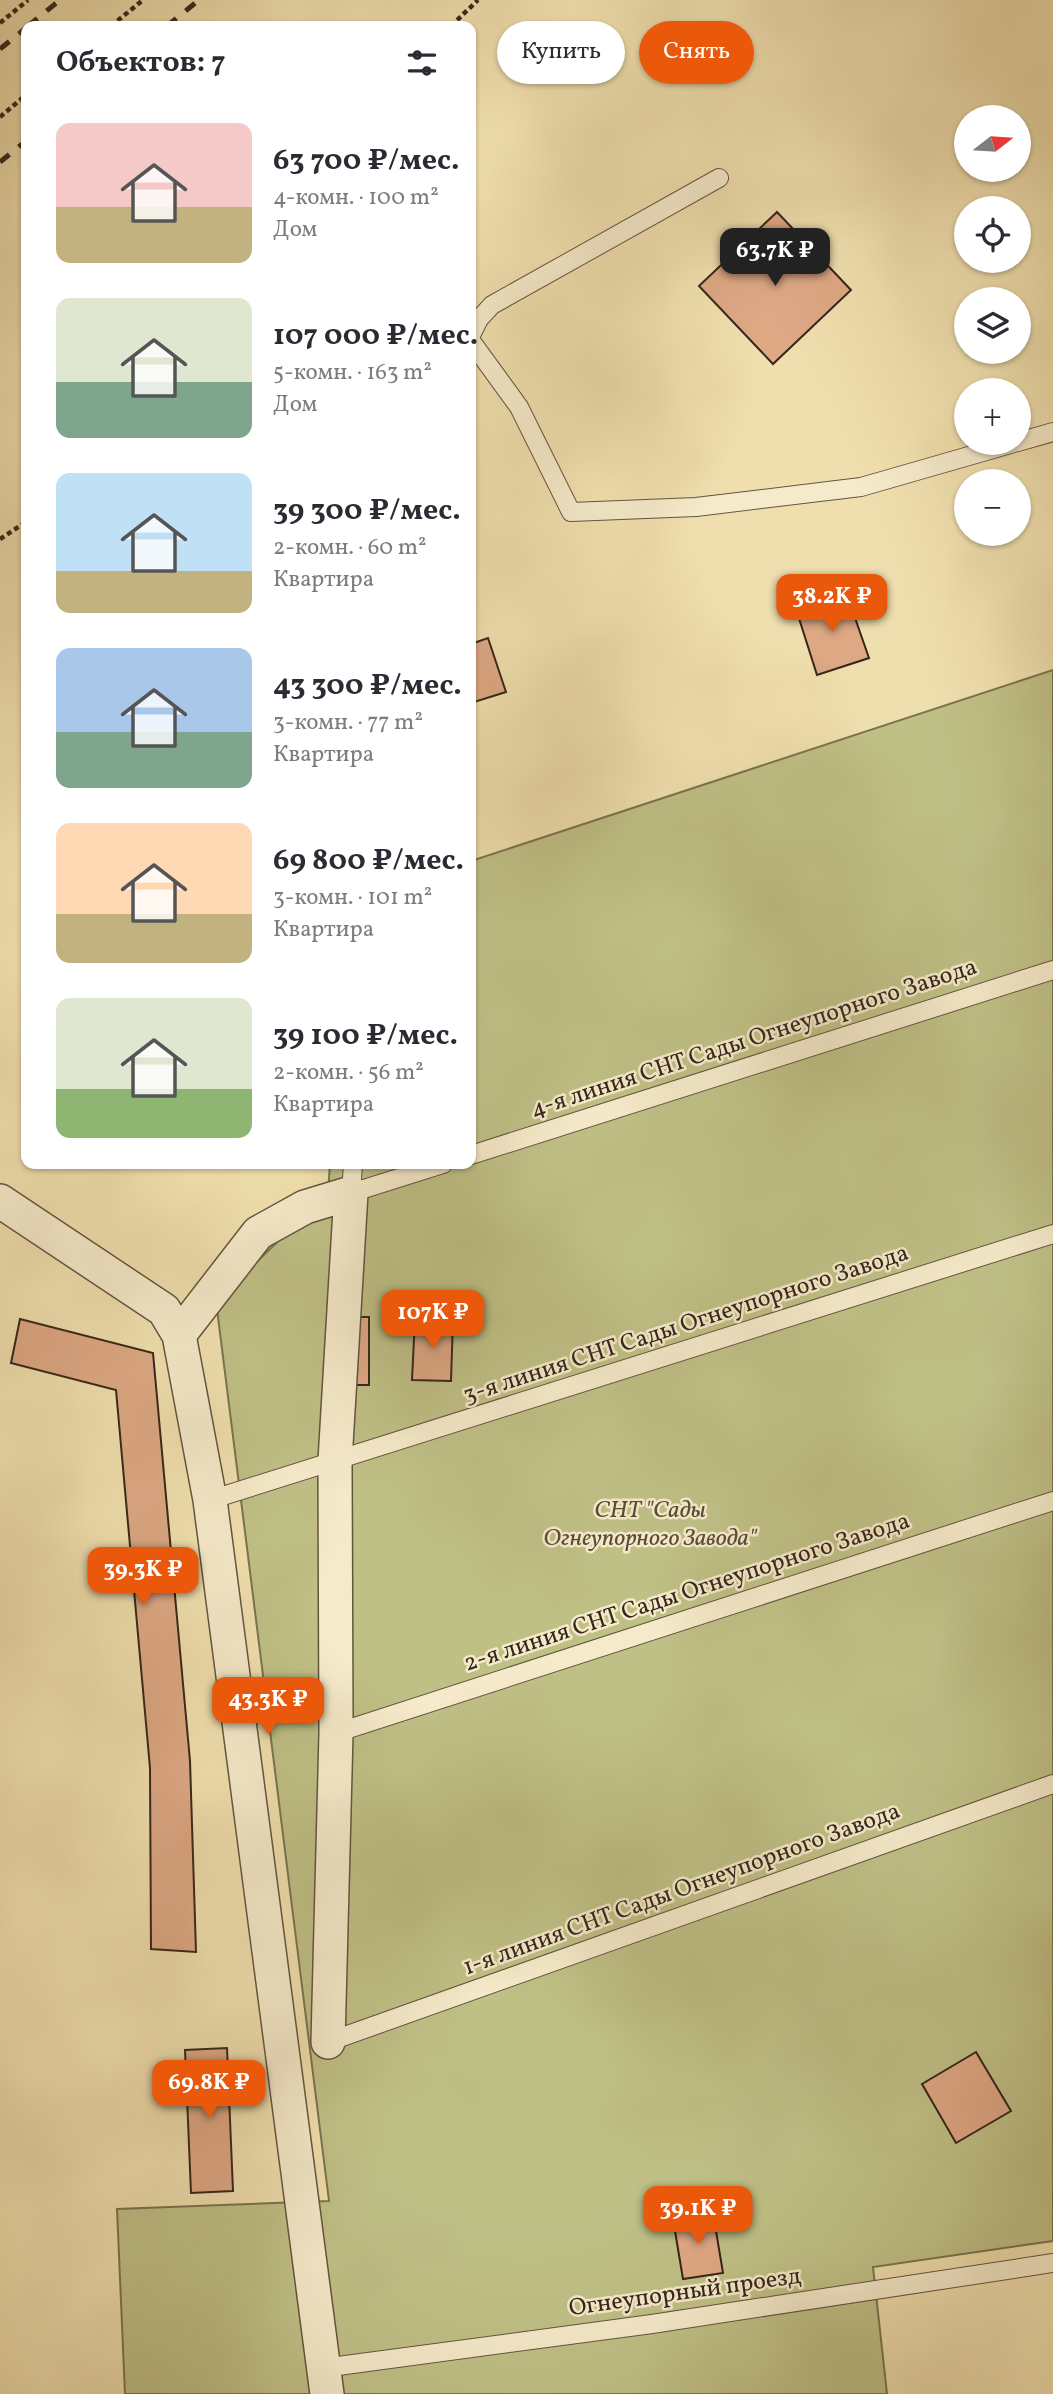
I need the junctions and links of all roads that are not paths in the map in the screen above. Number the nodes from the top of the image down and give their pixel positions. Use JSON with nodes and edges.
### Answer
{"nodes":[{"id":1,"x":719,"y":178,"type":"dead end"},
{"id":2,"x":476,"y":325,"type":"edge"},
{"id":3,"x":476,"y":348,"type":"edge"},
{"id":4,"x":1053,"y":432,"type":"edge"},
{"id":5,"x":1031,"y":438,"type":"edge"},
{"id":6,"x":971,"y":455,"type":"edge"},
{"id":7,"x":1053,"y":970,"type":"edge"},
{"id":8,"x":476,"y":1153,"type":"edge"},
{"id":9,"x":410,"y":1169,"type":"edge"},
{"id":10,"x":352,"y":1178,"type":"edge"},
{"id":11,"x":0,"y":1201,"type":"edge"},
{"id":12,"x":1053,"y":1234,"type":"edge"},
{"id":13,"x":180,"y":1335,"type":"junction"},
{"id":14,"x":335,"y":1461,"type":"junction"},
{"id":15,"x":210,"y":1500,"type":"junction"},
{"id":16,"x":1053,"y":1500,"type":"edge"},
{"id":17,"x":336,"y":1733,"type":"junction"},
{"id":18,"x":1053,"y":1784,"type":"edge"},
{"id":19,"x":328,"y":2042,"type":"joint"},
{"id":20,"x":1053,"y":2263,"type":"edge"},
{"id":21,"x":325,"y":2381,"type":"edge"}],
"edges":[{"from":1,"to":2,"type":"lane"},
{"from":3,"to":6,"type":"lane"},
{"from":4,"to":5,"type":"lane"},
{"from":7,"to":8,"type":"lane","name":"4-я линия СНТ Сады Огнеупорного Завода"},
{"from":9,"to":10,"type":"lane"},
{"from":10,"to":13,"type":"street"},
{"from":10,"to":14,"type":"street"},
{"from":11,"to":13,"type":"street"},
{"from":12,"to":14,"type":"lane","name":"3-я линия СНТ Сады Огнеупорного Завода"},
{"from":13,"to":15,"type":"street"},
{"from":14,"to":15,"type":"lane","name":"3-я линия СНТ Сады Огнеупорного Завода"},
{"from":14,"to":17,"type":"street"},
{"from":15,"to":21,"type":"street"},
{"from":16,"to":17,"type":"lane","name":"2-я линия СНТ Сады Огнеупорного Завода"},
{"from":17,"to":19,"type":"street"},
{"from":18,"to":19,"type":"lane","name":"1-я линия СНТ Сады Огнеупорного Завода"},
{"from":20,"to":21,"type":"lane","name":"Огнеупорный проезд"}]}
